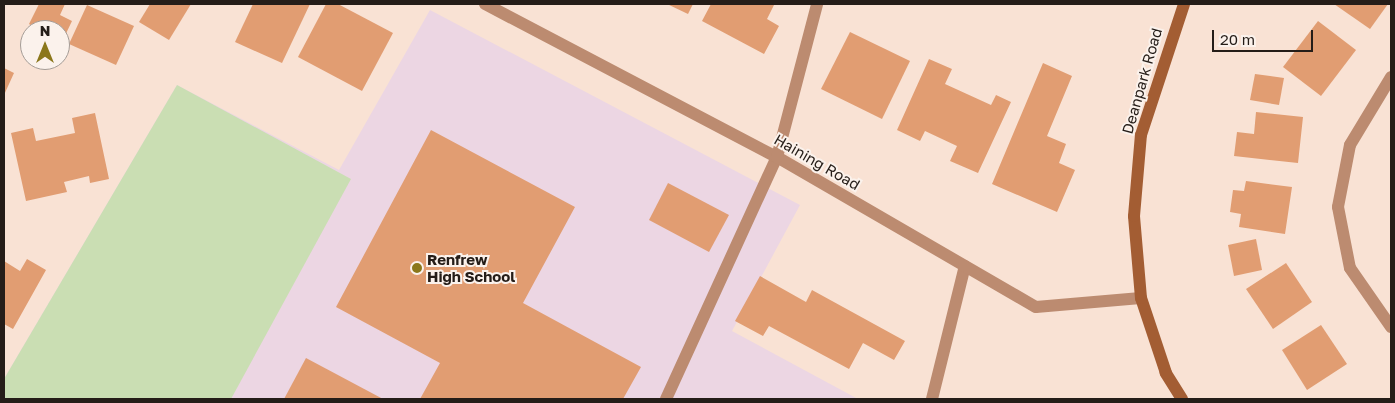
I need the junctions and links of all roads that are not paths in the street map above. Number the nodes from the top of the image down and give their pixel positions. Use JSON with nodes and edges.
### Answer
{"nodes":[{"id":1,"x":485,"y":4,"type":"edge"},
{"id":2,"x":817,"y":4,"type":"edge"},
{"id":3,"x":1184,"y":4,"type":"edge"},
{"id":4,"x":1391,"y":77,"type":"edge"},
{"id":5,"x":777,"y":157,"type":"junction"},
{"id":6,"x":965,"y":266,"type":"junction"},
{"id":7,"x":1141,"y":298,"type":"junction"},
{"id":8,"x":1391,"y":327,"type":"edge"},
{"id":9,"x":666,"y":399,"type":"edge"},
{"id":10,"x":932,"y":399,"type":"edge"},
{"id":11,"x":1182,"y":399,"type":"edge"}],
"edges":[{"from":1,"to":5,"type":"street","name":"Haining Road"},
{"from":2,"to":5,"type":"street"},
{"from":3,"to":7,"type":"street","name":"Deanpark Road"},
{"from":4,"to":8,"type":"street"},
{"from":5,"to":6,"type":"street","name":"Haining Road"},
{"from":5,"to":9,"type":"street"},
{"from":6,"to":7,"type":"street","name":"Haining Road"},
{"from":6,"to":10,"type":"street"},
{"from":7,"to":11,"type":"street","name":"Deanpark Road"}]}
